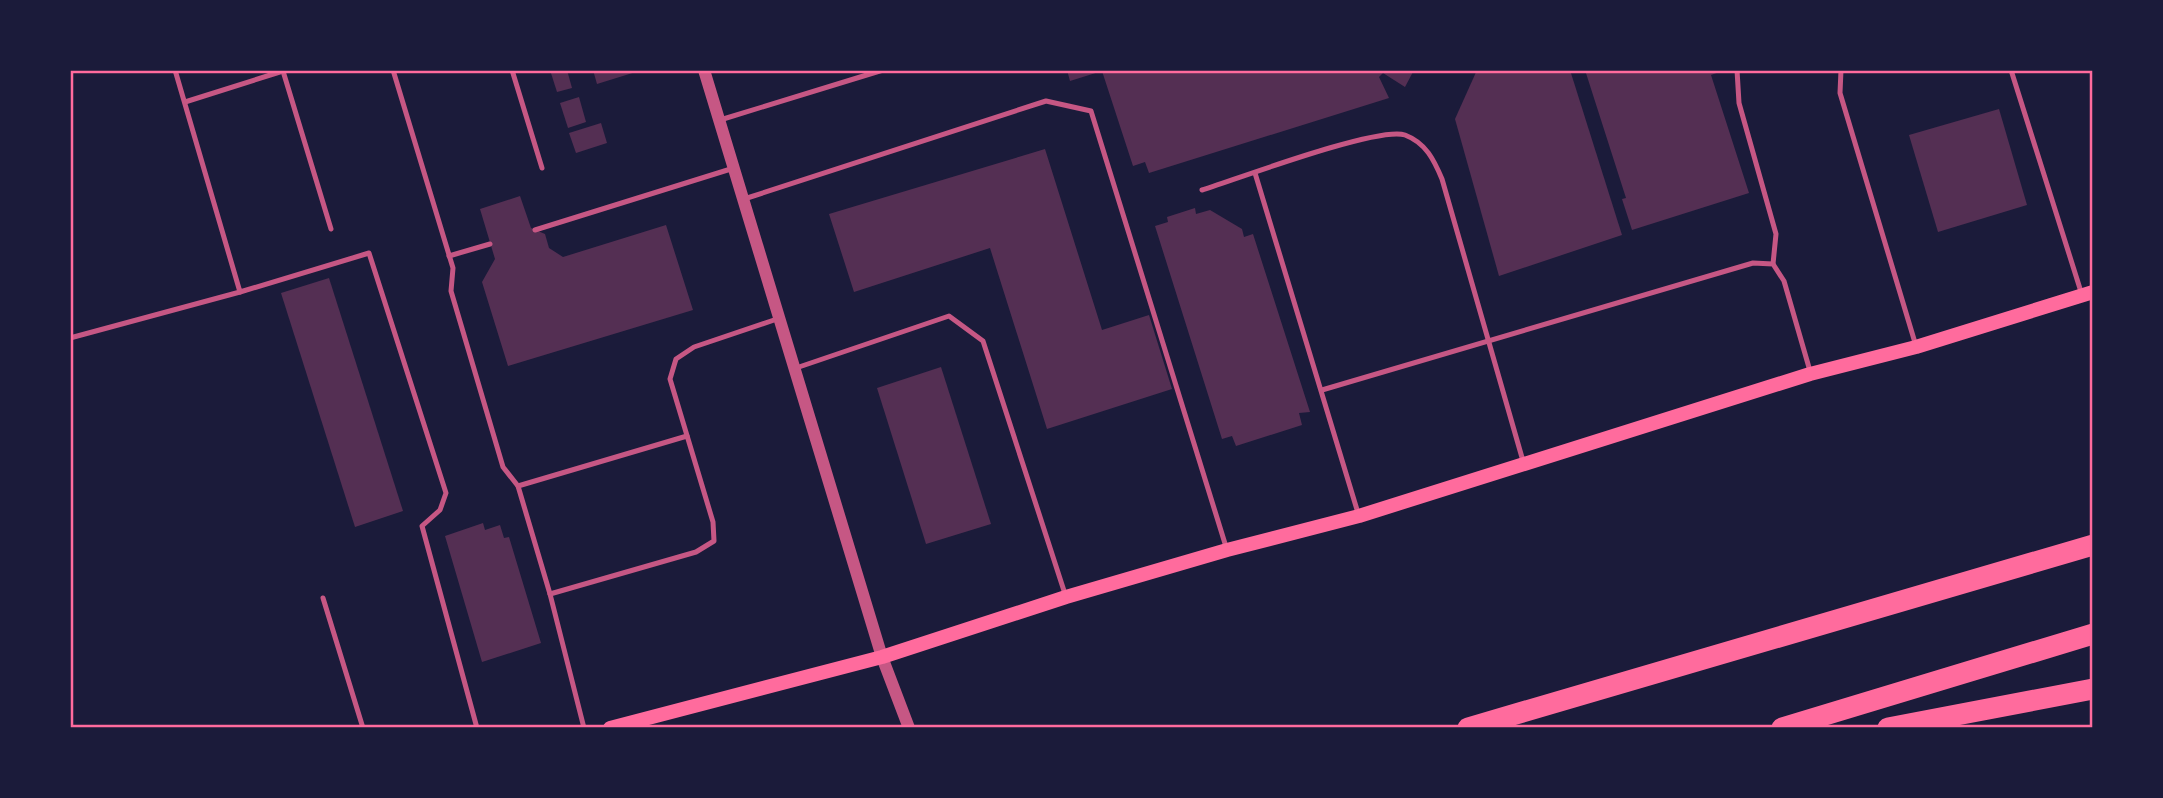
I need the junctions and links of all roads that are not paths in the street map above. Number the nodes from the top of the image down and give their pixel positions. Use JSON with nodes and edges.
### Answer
{"nodes":[{"id":1,"x":176,"y":70,"type":"edge"},
{"id":2,"x":393,"y":70,"type":"edge"},
{"id":3,"x":512,"y":70,"type":"edge"},
{"id":4,"x":705,"y":70,"type":"edge"},
{"id":5,"x":883,"y":70,"type":"edge"},
{"id":6,"x":1737,"y":70,"type":"edge"},
{"id":7,"x":1841,"y":70,"type":"edge"},
{"id":8,"x":2011,"y":70,"type":"edge"},
{"id":9,"x":185,"y":102,"type":"junction"},
{"id":10,"x":720,"y":120,"type":"junction"},
{"id":11,"x":542,"y":168,"type":"dead end"},
{"id":12,"x":734,"y":169,"type":"junction"},
{"id":13,"x":1255,"y":173,"type":"junction"},
{"id":14,"x":1202,"y":190,"type":"dead end"},
{"id":15,"x":744,"y":199,"type":"junction"},
{"id":16,"x":331,"y":229,"type":"dead end"},
{"id":17,"x":535,"y":230,"type":"dead end"},
{"id":18,"x":490,"y":244,"type":"dead end"},
{"id":19,"x":449,"y":256,"type":"junction"},
{"id":20,"x":1773,"y":264,"type":"junction"},
{"id":21,"x":240,"y":292,"type":"junction"},
{"id":22,"x":2088,"y":294,"type":"edge"},
{"id":23,"x":780,"y":318,"type":"junction"},
{"id":24,"x":70,"y":338,"type":"edge"},
{"id":25,"x":1488,"y":340,"type":"junction"},
{"id":26,"x":1916,"y":347,"type":"junction"},
{"id":27,"x":795,"y":369,"type":"junction"},
{"id":28,"x":1811,"y":374,"type":"junction"},
{"id":29,"x":1322,"y":390,"type":"junction"},
{"id":30,"x":687,"y":436,"type":"junction"},
{"id":31,"x":1524,"y":464,"type":"junction"},
{"id":32,"x":518,"y":486,"type":"junction"},
{"id":33,"x":1359,"y":516,"type":"junction"},
{"id":34,"x":2093,"y":545,"type":"edge"},
{"id":35,"x":1227,"y":550,"type":"junction"},
{"id":36,"x":550,"y":594,"type":"junction"},
{"id":37,"x":1066,"y":597,"type":"junction"},
{"id":38,"x":323,"y":598,"type":"dead end"},
{"id":39,"x":2093,"y":634,"type":"edge"},
{"id":40,"x":882,"y":657,"type":"junction"},
{"id":41,"x":2093,"y":689,"type":"edge"},
{"id":42,"x":363,"y":728,"type":"edge"},
{"id":43,"x":477,"y":728,"type":"edge"},
{"id":44,"x":584,"y":728,"type":"edge"},
{"id":45,"x":610,"y":728,"type":"edge"},
{"id":46,"x":909,"y":728,"type":"edge"},
{"id":47,"x":1468,"y":728,"type":"edge"},
{"id":48,"x":1782,"y":728,"type":"edge"},
{"id":49,"x":1888,"y":728,"type":"edge"}],
"edges":[{"from":1,"to":9,"type":"lane"},
{"from":2,"to":19,"type":"lane"},
{"from":3,"to":11,"type":"lane"},
{"from":4,"to":10,"type":"street"},
{"from":5,"to":10,"type":"lane"},
{"from":6,"to":20,"type":"lane"},
{"from":7,"to":26,"type":"lane"},
{"from":8,"to":22,"type":"lane"},
{"from":9,"to":16,"type":"lane"},
{"from":9,"to":21,"type":"lane"},
{"from":10,"to":12,"type":"street"},
{"from":12,"to":15,"type":"street"},
{"from":12,"to":17,"type":"lane"},
{"from":13,"to":14,"type":"lane"},
{"from":13,"to":25,"type":"lane"},
{"from":13,"to":29,"type":"lane"},
{"from":15,"to":23,"type":"street"},
{"from":15,"to":35,"type":"lane"},
{"from":18,"to":19,"type":"lane"},
{"from":19,"to":32,"type":"lane"},
{"from":20,"to":25,"type":"lane"},
{"from":20,"to":28,"type":"lane"},
{"from":21,"to":24,"type":"lane"},
{"from":21,"to":43,"type":"lane"},
{"from":22,"to":26,"type":"main road"},
{"from":23,"to":27,"type":"street"},
{"from":23,"to":30,"type":"lane"},
{"from":25,"to":29,"type":"lane"},
{"from":25,"to":31,"type":"lane"},
{"from":26,"to":28,"type":"main road"},
{"from":27,"to":37,"type":"lane"},
{"from":27,"to":40,"type":"street"},
{"from":28,"to":31,"type":"main road"},
{"from":29,"to":33,"type":"lane"},
{"from":30,"to":32,"type":"lane"},
{"from":30,"to":36,"type":"lane"},
{"from":31,"to":33,"type":"main road"},
{"from":32,"to":36,"type":"lane"},
{"from":33,"to":35,"type":"main road"},
{"from":34,"to":47,"type":"highway"},
{"from":35,"to":37,"type":"main road"},
{"from":36,"to":44,"type":"lane"},
{"from":37,"to":40,"type":"main road"},
{"from":38,"to":42,"type":"lane"},
{"from":39,"to":48,"type":"highway"},
{"from":40,"to":45,"type":"main road"},
{"from":40,"to":46,"type":"street"},
{"from":41,"to":49,"type":"highway"}]}
